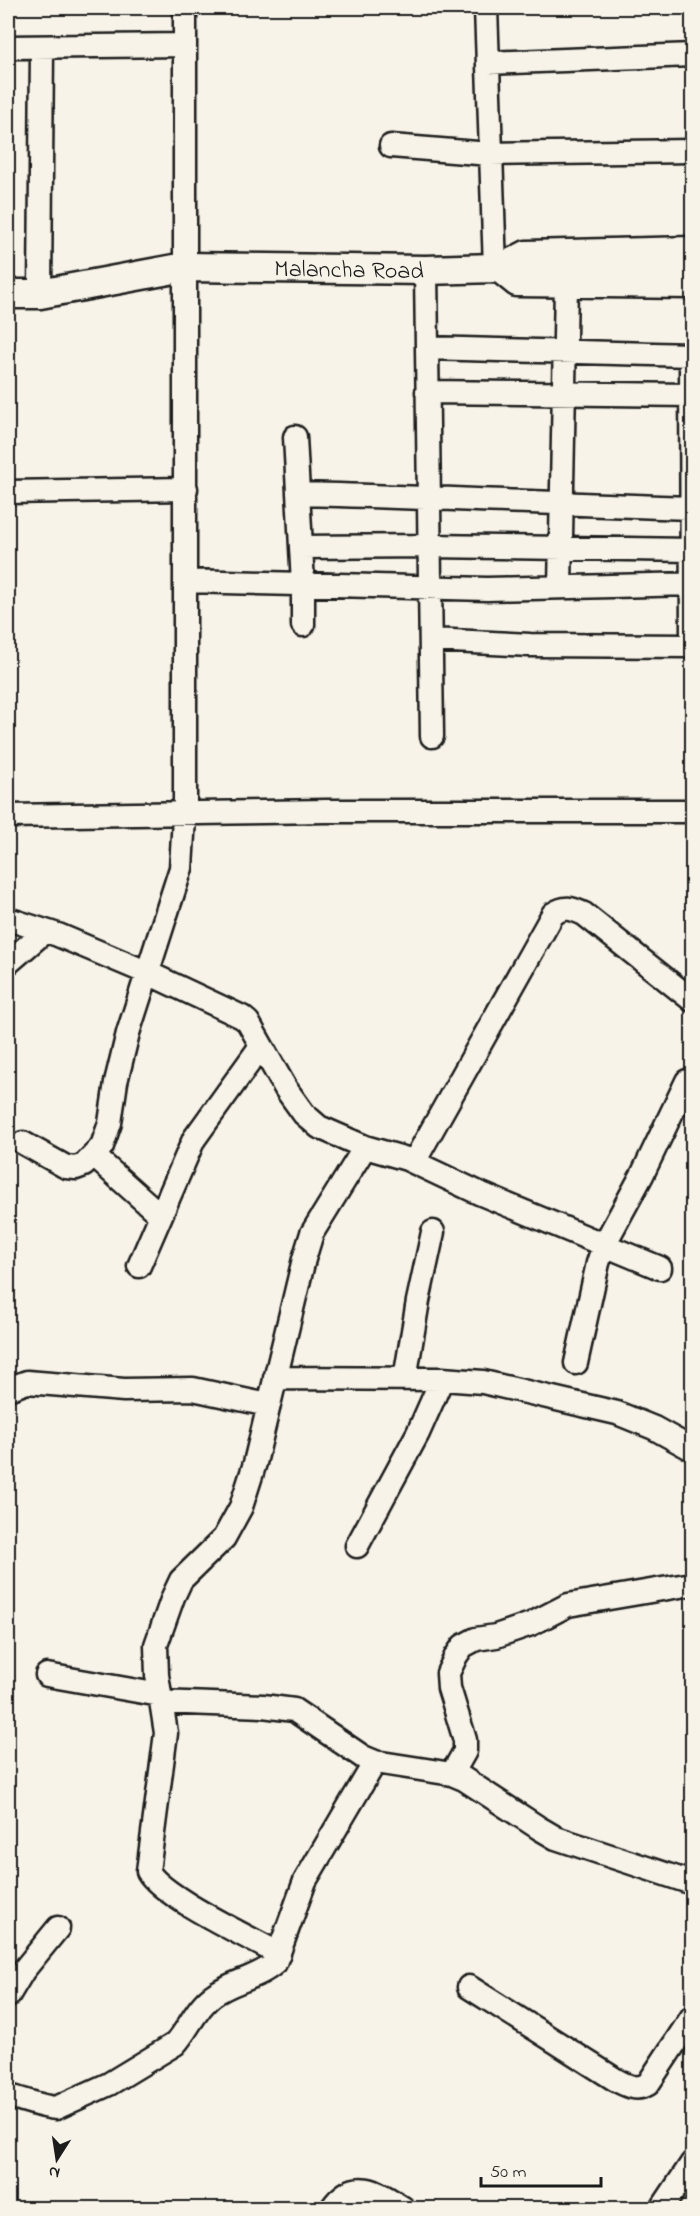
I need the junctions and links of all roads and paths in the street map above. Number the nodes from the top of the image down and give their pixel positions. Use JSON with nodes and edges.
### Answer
{"nodes":[{"id":1,"x":185,"y":8,"type":"edge"},
{"id":2,"x":486,"y":8,"type":"edge"},
{"id":3,"x":185,"y":45,"type":"junction"},
{"id":4,"x":8,"y":47,"type":"edge"},
{"id":5,"x":42,"y":47,"type":"junction"},
{"id":6,"x":693,"y":55,"type":"edge"},
{"id":7,"x":488,"y":63,"type":"junction"},
{"id":8,"x":391,"y":146,"type":"dead end"},
{"id":9,"x":693,"y":151,"type":"edge"},
{"id":10,"x":490,"y":154,"type":"junction"},
{"id":11,"x":693,"y":248,"type":"edge"},
{"id":12,"x":184,"y":267,"type":"junction"},
{"id":13,"x":495,"y":268,"type":"junction"},
{"id":14,"x":426,"y":270,"type":"junction"},
{"id":15,"x":693,"y":273,"type":"edge"},
{"id":16,"x":566,"y":286,"type":"junction"},
{"id":17,"x":693,"y":287,"type":"edge"},
{"id":18,"x":8,"y":294,"type":"edge"},
{"id":19,"x":40,"y":294,"type":"junction"},
{"id":20,"x":427,"y":348,"type":"junction"},
{"id":21,"x":564,"y":352,"type":"junction"},
{"id":22,"x":427,"y":392,"type":"junction"},
{"id":23,"x":563,"y":392,"type":"junction"},
{"id":24,"x":691,"y":395,"type":"edge"},
{"id":25,"x":295,"y":437,"type":"dead end"},
{"id":26,"x":186,"y":489,"type":"junction"},
{"id":27,"x":8,"y":492,"type":"edge"},
{"id":28,"x":298,"y":494,"type":"junction"},
{"id":29,"x":429,"y":497,"type":"junction"},
{"id":30,"x":561,"y":505,"type":"junction"},
{"id":31,"x":691,"y":508,"type":"junction"},
{"id":32,"x":430,"y":546,"type":"junction"},
{"id":33,"x":301,"y":547,"type":"junction"},
{"id":34,"x":561,"y":547,"type":"junction"},
{"id":35,"x":691,"y":550,"type":"junction"},
{"id":36,"x":186,"y":581,"type":"junction"},
{"id":37,"x":303,"y":584,"type":"junction"},
{"id":38,"x":692,"y":584,"type":"edge"},
{"id":39,"x":431,"y":587,"type":"junction"},
{"id":40,"x":560,"y":587,"type":"junction"},
{"id":41,"x":303,"y":625,"type":"dead end"},
{"id":42,"x":432,"y":640,"type":"junction"},
{"id":43,"x":692,"y":646,"type":"edge"},
{"id":44,"x":432,"y":736,"type":"dead end"},
{"id":45,"x":693,"y":811,"type":"edge"},
{"id":46,"x":185,"y":812,"type":"junction"},
{"id":47,"x":8,"y":816,"type":"edge"},
{"id":48,"x":8,"y":919,"type":"edge"},
{"id":49,"x":45,"y":931,"type":"junction"},
{"id":50,"x":8,"y":963,"type":"edge"},
{"id":51,"x":148,"y":973,"type":"junction"},
{"id":52,"x":693,"y":1000,"type":"edge"},
{"id":53,"x":261,"y":1046,"type":"junction"},
{"id":54,"x":687,"y":1081,"type":"dead end"},
{"id":55,"x":23,"y":1143,"type":"dead end"},
{"id":56,"x":365,"y":1147,"type":"junction"},
{"id":57,"x":94,"y":1156,"type":"junction"},
{"id":58,"x":414,"y":1162,"type":"junction"},
{"id":59,"x":160,"y":1215,"type":"junction"},
{"id":60,"x":433,"y":1232,"type":"dead end"},
{"id":61,"x":604,"y":1245,"type":"junction"},
{"id":62,"x":139,"y":1266,"type":"dead end"},
{"id":63,"x":660,"y":1268,"type":"dead end"},
{"id":64,"x":576,"y":1363,"type":"dead end"},
{"id":65,"x":275,"y":1378,"type":"junction"},
{"id":66,"x":442,"y":1378,"type":"junction"},
{"id":67,"x":405,"y":1379,"type":"junction"},
{"id":68,"x":8,"y":1389,"type":"edge"},
{"id":69,"x":268,"y":1405,"type":"junction"},
{"id":70,"x":693,"y":1449,"type":"edge"},
{"id":71,"x":357,"y":1546,"type":"dead end"},
{"id":72,"x":693,"y":1584,"type":"edge"},
{"id":73,"x":47,"y":1675,"type":"dead end"},
{"id":74,"x":161,"y":1698,"type":"junction"},
{"id":75,"x":375,"y":1762,"type":"junction"},
{"id":76,"x":452,"y":1774,"type":"junction"},
{"id":77,"x":693,"y":1883,"type":"edge"},
{"id":78,"x":58,"y":1928,"type":"dead end"},
{"id":79,"x":279,"y":1954,"type":"junction"},
{"id":80,"x":469,"y":1987,"type":"dead end"},
{"id":81,"x":8,"y":1996,"type":"edge"},
{"id":82,"x":693,"y":2017,"type":"edge"},
{"id":83,"x":8,"y":2096,"type":"edge"},
{"id":84,"x":693,"y":2163,"type":"edge"},
{"id":85,"x":332,"y":2208,"type":"edge"},
{"id":86,"x":402,"y":2208,"type":"edge"},
{"id":87,"x":662,"y":2208,"type":"edge"}],
"edges":[{"from":1,"to":3,"type":"street"},
{"from":2,"to":7,"type":"street"},
{"from":3,"to":5,"type":"street"},
{"from":3,"to":12,"type":"street"},
{"from":4,"to":5,"type":"street"},
{"from":5,"to":19,"type":"street"},
{"from":6,"to":7,"type":"street"},
{"from":7,"to":10,"type":"street"},
{"from":8,"to":10,"type":"street"},
{"from":9,"to":10,"type":"street"},
{"from":10,"to":13,"type":"street"},
{"from":11,"to":13,"type":"street"},
{"from":12,"to":14,"type":"main road","name":"Malancha Road"},
{"from":12,"to":19,"type":"main road","name":"Malancha Road"},
{"from":12,"to":26,"type":"street"},
{"from":13,"to":14,"type":"main road","name":"Malancha Road"},
{"from":13,"to":15,"type":"main road","name":"Malancha Road"},
{"from":13,"to":16,"type":"street"},
{"from":14,"to":20,"type":"street"},
{"from":16,"to":17,"type":"street"},
{"from":16,"to":21,"type":"street"},
{"from":18,"to":19,"type":"main road","name":"Malancha Road"},
{"from":20,"to":21,"type":"street"},
{"from":20,"to":22,"type":"street"},
{"from":21,"to":23,"type":"street"},
{"from":21,"to":24,"type":"street"},
{"from":22,"to":23,"type":"street"},
{"from":22,"to":29,"type":"street"},
{"from":23,"to":24,"type":"street"},
{"from":23,"to":30,"type":"street"},
{"from":24,"to":31,"type":"street"},
{"from":25,"to":28,"type":"street"},
{"from":26,"to":27,"type":"street"},
{"from":26,"to":36,"type":"street"},
{"from":28,"to":29,"type":"street"},
{"from":28,"to":33,"type":"street"},
{"from":29,"to":30,"type":"street"},
{"from":29,"to":32,"type":"street"},
{"from":30,"to":31,"type":"street"},
{"from":30,"to":34,"type":"street"},
{"from":31,"to":35,"type":"street"},
{"from":32,"to":33,"type":"street"},
{"from":32,"to":34,"type":"street"},
{"from":32,"to":39,"type":"street"},
{"from":33,"to":37,"type":"street"},
{"from":34,"to":35,"type":"street"},
{"from":34,"to":40,"type":"street"},
{"from":35,"to":38,"type":"street"},
{"from":36,"to":37,"type":"street"},
{"from":36,"to":46,"type":"street"},
{"from":37,"to":39,"type":"street"},
{"from":37,"to":41,"type":"street"},
{"from":38,"to":40,"type":"street"},
{"from":38,"to":43,"type":"street"},
{"from":39,"to":40,"type":"street"},
{"from":39,"to":42,"type":"street"},
{"from":42,"to":43,"type":"street"},
{"from":42,"to":44,"type":"street"},
{"from":45,"to":46,"type":"street"},
{"from":46,"to":47,"type":"street"},
{"from":46,"to":51,"type":"street"},
{"from":48,"to":49,"type":"street"},
{"from":49,"to":50,"type":"street"},
{"from":49,"to":51,"type":"street"},
{"from":51,"to":53,"type":"street"},
{"from":51,"to":57,"type":"street"},
{"from":52,"to":58,"type":"street"},
{"from":53,"to":56,"type":"street"},
{"from":53,"to":59,"type":"street"},
{"from":54,"to":61,"type":"street"},
{"from":55,"to":57,"type":"street"},
{"from":56,"to":58,"type":"street"},
{"from":56,"to":65,"type":"street"},
{"from":57,"to":59,"type":"street"},
{"from":58,"to":61,"type":"street"},
{"from":59,"to":62,"type":"street"},
{"from":60,"to":67,"type":"street"},
{"from":61,"to":63,"type":"street"},
{"from":61,"to":64,"type":"street"},
{"from":65,"to":67,"type":"street"},
{"from":65,"to":69,"type":"street"},
{"from":66,"to":67,"type":"street"},
{"from":66,"to":70,"type":"street"},
{"from":66,"to":71,"type":"street"},
{"from":68,"to":69,"type":"street"},
{"from":69,"to":74,"type":"street"},
{"from":72,"to":76,"type":"street"},
{"from":73,"to":74,"type":"street"},
{"from":74,"to":75,"type":"street"},
{"from":74,"to":79,"type":"street"},
{"from":75,"to":76,"type":"street"},
{"from":75,"to":79,"type":"street"},
{"from":76,"to":77,"type":"street"},
{"from":78,"to":81,"type":"street"},
{"from":79,"to":83,"type":"street"},
{"from":80,"to":82,"type":"street"},
{"from":84,"to":87,"type":"street"},
{"from":85,"to":86,"type":"street"}]}
